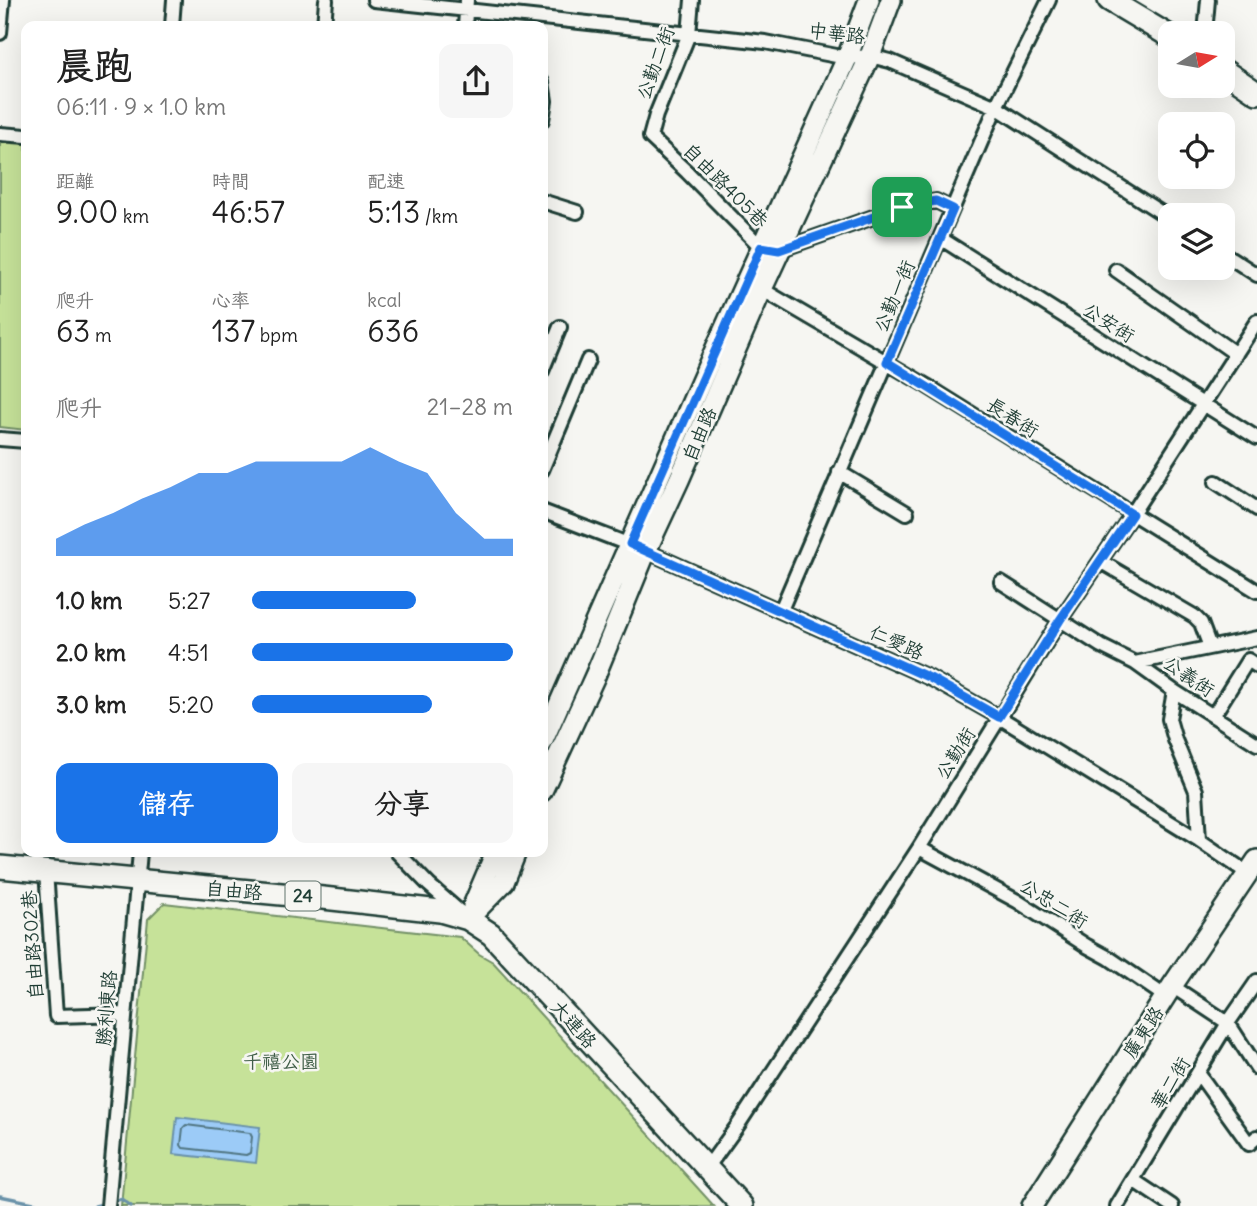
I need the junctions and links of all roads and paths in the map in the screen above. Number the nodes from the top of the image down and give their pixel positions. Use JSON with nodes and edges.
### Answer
{"nodes":[{"id":1,"x":3,"y":0,"type":"edge"},
{"id":2,"x":174,"y":0,"type":"edge"},
{"id":3,"x":326,"y":0,"type":"edge"},
{"id":4,"x":374,"y":0,"type":"edge"},
{"id":5,"x":692,"y":0,"type":"edge"},
{"id":6,"x":869,"y":0,"type":"edge"},
{"id":7,"x":891,"y":0,"type":"edge"},
{"id":8,"x":1049,"y":0,"type":"edge"},
{"id":9,"x":1109,"y":0,"type":"edge"},
{"id":10,"x":1208,"y":0,"type":"edge"},
{"id":11,"x":467,"y":5,"type":"edge"},
{"id":12,"x":172,"y":21,"type":"edge"},
{"id":13,"x":324,"y":21,"type":"edge"},
{"id":14,"x":527,"y":21,"type":"edge"},
{"id":15,"x":1206,"y":21,"type":"edge"},
{"id":16,"x":548,"y":23,"type":"edge"},
{"id":17,"x":1158,"y":29,"type":"edge"},
{"id":18,"x":0,"y":33,"type":"edge"},
{"id":19,"x":689,"y":34,"type":"junction"},
{"id":20,"x":870,"y":56,"type":"junction"},
{"id":21,"x":846,"y":58,"type":"junction"},
{"id":22,"x":1236,"y":79,"type":"edge"},
{"id":23,"x":1257,"y":93,"type":"edge"},
{"id":24,"x":996,"y":107,"type":"junction"},
{"id":25,"x":0,"y":134,"type":"edge"},
{"id":26,"x":21,"y":136,"type":"edge"},
{"id":27,"x":650,"y":137,"type":"joint"},
{"id":28,"x":548,"y":203,"type":"edge"},
{"id":29,"x":953,"y":209,"type":"junction"},
{"id":30,"x":1158,"y":211,"type":"edge"},
{"id":31,"x":578,"y":212,"type":"dead end"},
{"id":32,"x":940,"y":238,"type":"junction"},
{"id":33,"x":770,"y":249,"type":"junction"},
{"id":34,"x":1235,"y":261,"type":"edge"},
{"id":35,"x":1116,"y":270,"type":"dead end"},
{"id":36,"x":1257,"y":275,"type":"edge"},
{"id":37,"x":754,"y":285,"type":"junction"},
{"id":38,"x":1257,"y":321,"type":"edge"},
{"id":39,"x":560,"y":327,"type":"dead end"},
{"id":40,"x":1236,"y":354,"type":"junction"},
{"id":41,"x":548,"y":356,"type":"edge"},
{"id":42,"x":588,"y":360,"type":"dead end"},
{"id":43,"x":887,"y":362,"type":"junction"},
{"id":44,"x":1204,"y":405,"type":"junction"},
{"id":45,"x":1257,"y":438,"type":"edge"},
{"id":46,"x":0,"y":439,"type":"edge"},
{"id":47,"x":21,"y":441,"type":"edge"},
{"id":48,"x":548,"y":456,"type":"edge"},
{"id":49,"x":839,"y":472,"type":"junction"},
{"id":50,"x":1216,"y":482,"type":"dead end"},
{"id":51,"x":1257,"y":509,"type":"edge"},
{"id":52,"x":548,"y":513,"type":"edge"},
{"id":53,"x":907,"y":513,"type":"dead end"},
{"id":54,"x":1132,"y":514,"type":"junction"},
{"id":55,"x":638,"y":548,"type":"junction"},
{"id":56,"x":1100,"y":561,"type":"junction"},
{"id":57,"x":1001,"y":582,"type":"dead end"},
{"id":58,"x":1257,"y":591,"type":"edge"},
{"id":59,"x":780,"y":610,"type":"junction"},
{"id":60,"x":1060,"y":620,"type":"junction"},
{"id":61,"x":1257,"y":638,"type":"edge"},
{"id":62,"x":1210,"y":647,"type":"junction"},
{"id":63,"x":1135,"y":663,"type":"junction"},
{"id":64,"x":1253,"y":663,"type":"edge"},
{"id":65,"x":1174,"y":691,"type":"junction"},
{"id":66,"x":1213,"y":716,"type":"junction"},
{"id":67,"x":999,"y":717,"type":"junction"},
{"id":68,"x":548,"y":731,"type":"edge"},
{"id":69,"x":1257,"y":744,"type":"edge"},
{"id":70,"x":548,"y":778,"type":"edge"},
{"id":71,"x":1199,"y":840,"type":"junction"},
{"id":72,"x":919,"y":848,"type":"junction"},
{"id":73,"x":139,"y":857,"type":"edge"},
{"id":74,"x":402,"y":857,"type":"edge"},
{"id":75,"x":494,"y":857,"type":"edge"},
{"id":76,"x":514,"y":857,"type":"edge"},
{"id":77,"x":0,"y":867,"type":"edge"},
{"id":78,"x":1253,"y":867,"type":"edge"},
{"id":79,"x":46,"y":871,"type":"junction"},
{"id":80,"x":137,"y":880,"type":"junction"},
{"id":81,"x":468,"y":919,"type":"junction"},
{"id":82,"x":1256,"y":985,"type":"edge"},
{"id":83,"x":1169,"y":991,"type":"junction"},
{"id":84,"x":125,"y":1014,"type":"junction"},
{"id":85,"x":1228,"y":1023,"type":"junction"},
{"id":86,"x":1257,"y":1068,"type":"edge"},
{"id":87,"x":1198,"y":1073,"type":"junction"},
{"id":88,"x":1257,"y":1137,"type":"edge"},
{"id":89,"x":707,"y":1168,"type":"junction"},
{"id":90,"x":1133,"y":1180,"type":"junction"},
{"id":91,"x":108,"y":1206,"type":"edge"},
{"id":92,"x":742,"y":1206,"type":"edge"},
{"id":93,"x":1032,"y":1206,"type":"edge"},
{"id":94,"x":1116,"y":1206,"type":"edge"},
{"id":95,"x":1172,"y":1206,"type":"edge"}],
"edges":[{"from":1,"to":18,"type":"street"},
{"from":2,"to":12,"type":"street"},
{"from":3,"to":13,"type":"street"},
{"from":4,"to":11,"type":"street","name":"中華路"},
{"from":5,"to":19,"type":"street","name":"公勤二街"},
{"from":6,"to":21,"type":"street","name":"自由路"},
{"from":7,"to":20,"type":"street","name":"自由路"},
{"from":8,"to":24,"type":"street","name":"公勤一街"},
{"from":9,"to":17,"type":"main road"},
{"from":10,"to":15,"type":"street"},
{"from":11,"to":14,"type":"street","name":"中華路"},
{"from":16,"to":19,"type":"street","name":"中華路"},
{"from":19,"to":21,"type":"street","name":"中華路"},
{"from":19,"to":27,"type":"street","name":"公勤二街"},
{"from":20,"to":21,"type":"street","name":"中華路"},
{"from":20,"to":24,"type":"street","name":"中華路"},
{"from":20,"to":33,"type":"street","name":"自由路"},
{"from":21,"to":33,"type":"street","name":"自由路"},
{"from":22,"to":23,"type":"main road"},
{"from":24,"to":29,"type":"street","name":"公勤一街"},
{"from":24,"to":30,"type":"street","name":"中華路"},
{"from":25,"to":26,"type":"street"},
{"from":27,"to":33,"type":"street","name":"自由路405巷"},
{"from":28,"to":31,"type":"street"},
{"from":29,"to":32,"type":"street","name":"公勤一街"},
{"from":29,"to":33,"type":"street"},
{"from":32,"to":43,"type":"street","name":"公勤一街"},
{"from":32,"to":44,"type":"street","name":"公安街"},
{"from":33,"to":37,"type":"street","name":"自由路"},
{"from":34,"to":36,"type":"street"},
{"from":35,"to":40,"type":"street"},
{"from":37,"to":43,"type":"street","name":"長春街"},
{"from":37,"to":55,"type":"street","name":"自由路"},
{"from":38,"to":40,"type":"street","name":"公勤街"},
{"from":39,"to":41,"type":"street"},
{"from":40,"to":44,"type":"street","name":"公勤街"},
{"from":42,"to":48,"type":"street"},
{"from":43,"to":49,"type":"street","name":"公勤一街"},
{"from":43,"to":54,"type":"street","name":"長春街"},
{"from":44,"to":45,"type":"street","name":"公安街"},
{"from":44,"to":54,"type":"street","name":"公勤街"},
{"from":46,"to":47,"type":"street"},
{"from":49,"to":53,"type":"street"},
{"from":49,"to":59,"type":"street","name":"公勤一街"},
{"from":50,"to":51,"type":"street"},
{"from":52,"to":55,"type":"street","name":"仁愛路"},
{"from":54,"to":56,"type":"street","name":"公勤街"},
{"from":54,"to":58,"type":"street","name":"長春街"},
{"from":55,"to":59,"type":"street","name":"仁愛路"},
{"from":55,"to":68,"type":"street","name":"自由路"},
{"from":55,"to":70,"type":"street","name":"自由路"},
{"from":56,"to":60,"type":"street","name":"公勤街"},
{"from":56,"to":62,"type":"street"},
{"from":57,"to":60,"type":"street","name":"公義街"},
{"from":59,"to":67,"type":"street","name":"仁愛路"},
{"from":60,"to":63,"type":"street","name":"公義街"},
{"from":60,"to":67,"type":"street","name":"公勤街"},
{"from":61,"to":62,"type":"street","name":"公義街"},
{"from":62,"to":63,"type":"street","name":"公義街"},
{"from":63,"to":65,"type":"street","name":"公義街"},
{"from":64,"to":66,"type":"street"},
{"from":65,"to":66,"type":"street","name":"公義街"},
{"from":65,"to":71,"type":"street"},
{"from":66,"to":69,"type":"street","name":"公義街"},
{"from":67,"to":71,"type":"street","name":"仁愛路"},
{"from":67,"to":72,"type":"street","name":"公勤街"},
{"from":71,"to":78,"type":"street","name":"仁愛路"},
{"from":72,"to":83,"type":"street","name":"公忠二街"},
{"from":72,"to":89,"type":"street","name":"公勤街"},
{"from":73,"to":80,"type":"street","name":"勝利東路"},
{"from":74,"to":81,"type":"street","name":"大連路"},
{"from":75,"to":81,"type":"street"},
{"from":76,"to":81,"type":"street"},
{"from":77,"to":79,"type":"main road","name":"自由路","number":"24"},
{"from":78,"to":83,"type":"street","name":"廣東路"},
{"from":79,"to":80,"type":"main road","name":"自由路","number":"24"},
{"from":79,"to":84,"type":"street","name":"自由路302巷"},
{"from":80,"to":81,"type":"main road","name":"自由路","number":"24"},
{"from":80,"to":84,"type":"street","name":"勝利東路"},
{"from":81,"to":89,"type":"main road","name":"大連路","number":"24"},
{"from":82,"to":85,"type":"street","name":"華二街"},
{"from":83,"to":85,"type":"street","name":"公忠二街"},
{"from":83,"to":93,"type":"street","name":"廣東路"},
{"from":84,"to":91,"type":"street","name":"勝利東路"},
{"from":85,"to":86,"type":"street"},
{"from":85,"to":87,"type":"street","name":"華二街"},
{"from":87,"to":88,"type":"street"},
{"from":87,"to":90,"type":"street","name":"華二街"},
{"from":89,"to":92,"type":"main road","name":"大連路","number":"24"},
{"from":90,"to":94,"type":"street","name":"華二街"},
{"from":90,"to":95,"type":"street"}]}
